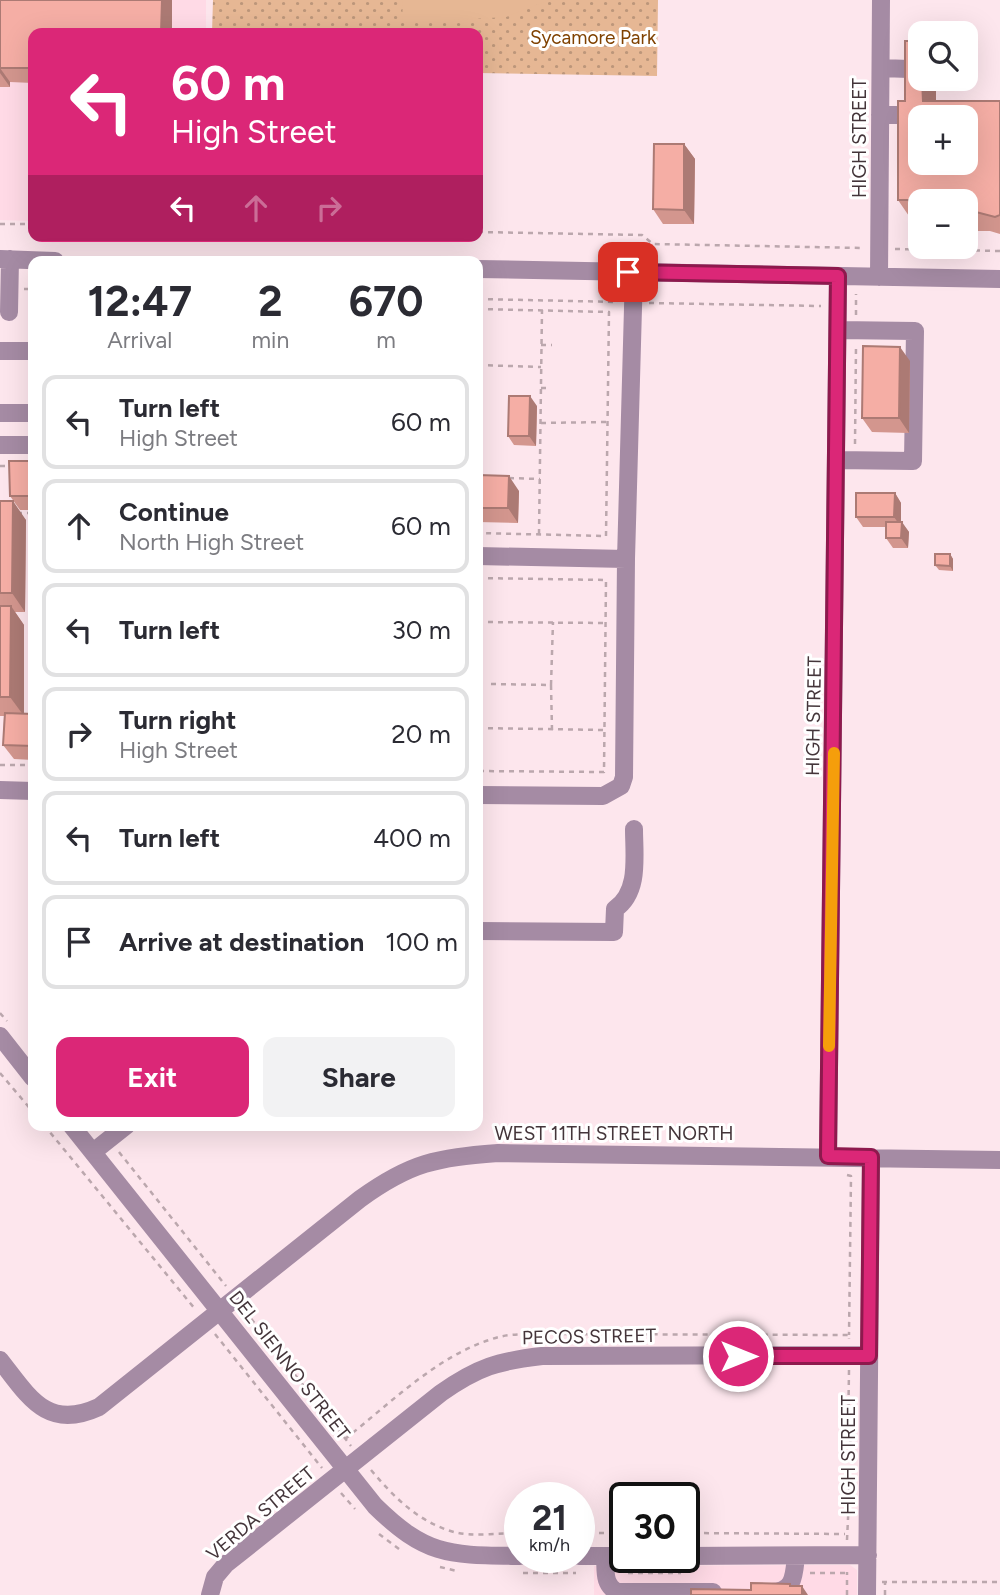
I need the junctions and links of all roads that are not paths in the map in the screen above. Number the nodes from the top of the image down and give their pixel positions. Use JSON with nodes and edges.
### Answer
{"nodes":[{"id":1,"x":881,"y":0,"type":"edge"},
{"id":2,"x":881,"y":68,"type":"junction"},
{"id":3,"x":880,"y":115,"type":"junction"},
{"id":4,"x":5,"y":259,"type":"edge"},
{"id":5,"x":28,"y":260,"type":"edge"},
{"id":6,"x":483,"y":269,"type":"edge"},
{"id":7,"x":634,"y":272,"type":"junction"},
{"id":8,"x":847,"y":276,"type":"junction"},
{"id":9,"x":879,"y":277,"type":"junction"},
{"id":10,"x":1000,"y":279,"type":"edge"},
{"id":11,"x":9,"y":312,"type":"dead end"},
{"id":12,"x":847,"y":330,"type":"junction"},
{"id":13,"x":0,"y":351,"type":"edge"},
{"id":14,"x":28,"y":351,"type":"edge"},
{"id":15,"x":0,"y":413,"type":"edge"},
{"id":16,"x":28,"y":413,"type":"edge"},
{"id":17,"x":0,"y":445,"type":"edge"},
{"id":18,"x":28,"y":445,"type":"edge"},
{"id":19,"x":846,"y":460,"type":"junction"},
{"id":20,"x":483,"y":556,"type":"edge"},
{"id":21,"x":626,"y":559,"type":"junction"},
{"id":22,"x":0,"y":790,"type":"edge"},
{"id":23,"x":28,"y":791,"type":"edge"},
{"id":24,"x":483,"y":795,"type":"edge"},
{"id":25,"x":634,"y":829,"type":"dead end"},
{"id":26,"x":483,"y":931,"type":"edge"},
{"id":27,"x":0,"y":1036,"type":"edge"},
{"id":28,"x":28,"y":1071,"type":"edge"},
{"id":29,"x":76,"y":1131,"type":"edge"},
{"id":30,"x":120,"y":1131,"type":"edge"},
{"id":31,"x":93,"y":1152,"type":"junction"},
{"id":32,"x":835,"y":1156,"type":"junction"},
{"id":33,"x":871,"y":1157,"type":"junction"},
{"id":34,"x":1000,"y":1160,"type":"edge"},
{"id":35,"x":220,"y":1310,"type":"junction"},
{"id":36,"x":869,"y":1356,"type":"junction"},
{"id":37,"x":0,"y":1360,"type":"edge"},
{"id":38,"x":346,"y":1469,"type":"junction"},
{"id":39,"x":868,"y":1555,"type":"junction"},
{"id":40,"x":504,"y":1556,"type":"edge"},
{"id":41,"x":595,"y":1556,"type":"edge"},
{"id":42,"x":605,"y":1556,"type":"junction"},
{"id":43,"x":609,"y":1556,"type":"edge"},
{"id":44,"x":700,"y":1556,"type":"edge"},
{"id":45,"x":796,"y":1556,"type":"junction"},
{"id":46,"x":873,"y":1586,"type":"edge"},
{"id":47,"x":724,"y":1592,"type":"edge"},
{"id":48,"x":752,"y":1592,"type":"edge"},
{"id":49,"x":210,"y":1595,"type":"edge"}],
"edges":[{"from":1,"to":2,"type":"street","name":"HIGH STREET"},
{"from":2,"to":3,"type":"street","name":"HIGH STREET"},
{"from":2,"to":3,"type":"street"},
{"from":3,"to":9,"type":"street","name":"HIGH STREET"},
{"from":4,"to":5,"type":"street"},
{"from":4,"to":11,"type":"street"},
{"from":6,"to":7,"type":"street"},
{"from":7,"to":8,"type":"street"},
{"from":7,"to":21,"type":"street"},
{"from":8,"to":9,"type":"street"},
{"from":8,"to":12,"type":"street","name":"HIGH STREET"},
{"from":9,"to":10,"type":"street"},
{"from":12,"to":19,"type":"street","name":"HIGH STREET"},
{"from":12,"to":19,"type":"street"},
{"from":13,"to":14,"type":"street"},
{"from":15,"to":16,"type":"street"},
{"from":17,"to":18,"type":"street"},
{"from":19,"to":32,"type":"street","name":"HIGH STREET"},
{"from":20,"to":21,"type":"street"},
{"from":21,"to":24,"type":"street"},
{"from":22,"to":23,"type":"street"},
{"from":25,"to":26,"type":"street"},
{"from":27,"to":28,"type":"street"},
{"from":29,"to":31,"type":"street","name":"DEL SIENNO STREET"},
{"from":30,"to":31,"type":"street"},
{"from":31,"to":35,"type":"street","name":"DEL SIENNO STREET"},
{"from":32,"to":33,"type":"street","name":"WEST 11TH STREET NORTH"},
{"from":32,"to":35,"type":"street","name":"WEST 11TH STREET NORTH"},
{"from":33,"to":34,"type":"street","name":"WEST 11TH STREET NORTH"},
{"from":33,"to":36,"type":"street","name":"HIGH STREET"},
{"from":35,"to":37,"type":"street","name":"WEST 11TH STREET NORTH"},
{"from":35,"to":38,"type":"street","name":"DEL SIENNO STREET"},
{"from":36,"to":38,"type":"street","name":"PECOS STREET"},
{"from":36,"to":39,"type":"street","name":"HIGH STREET"},
{"from":38,"to":40,"type":"street","name":"DEL SIENNO STREET"},
{"from":38,"to":49,"type":"street","name":"VERDA STREET"},
{"from":39,"to":45,"type":"street"},
{"from":39,"to":46,"type":"street","name":"HIGH STREET"},
{"from":41,"to":42,"type":"street"},
{"from":42,"to":43,"type":"street"},
{"from":42,"to":47,"type":"street"},
{"from":44,"to":45,"type":"street"},
{"from":45,"to":48,"type":"street"}]}
